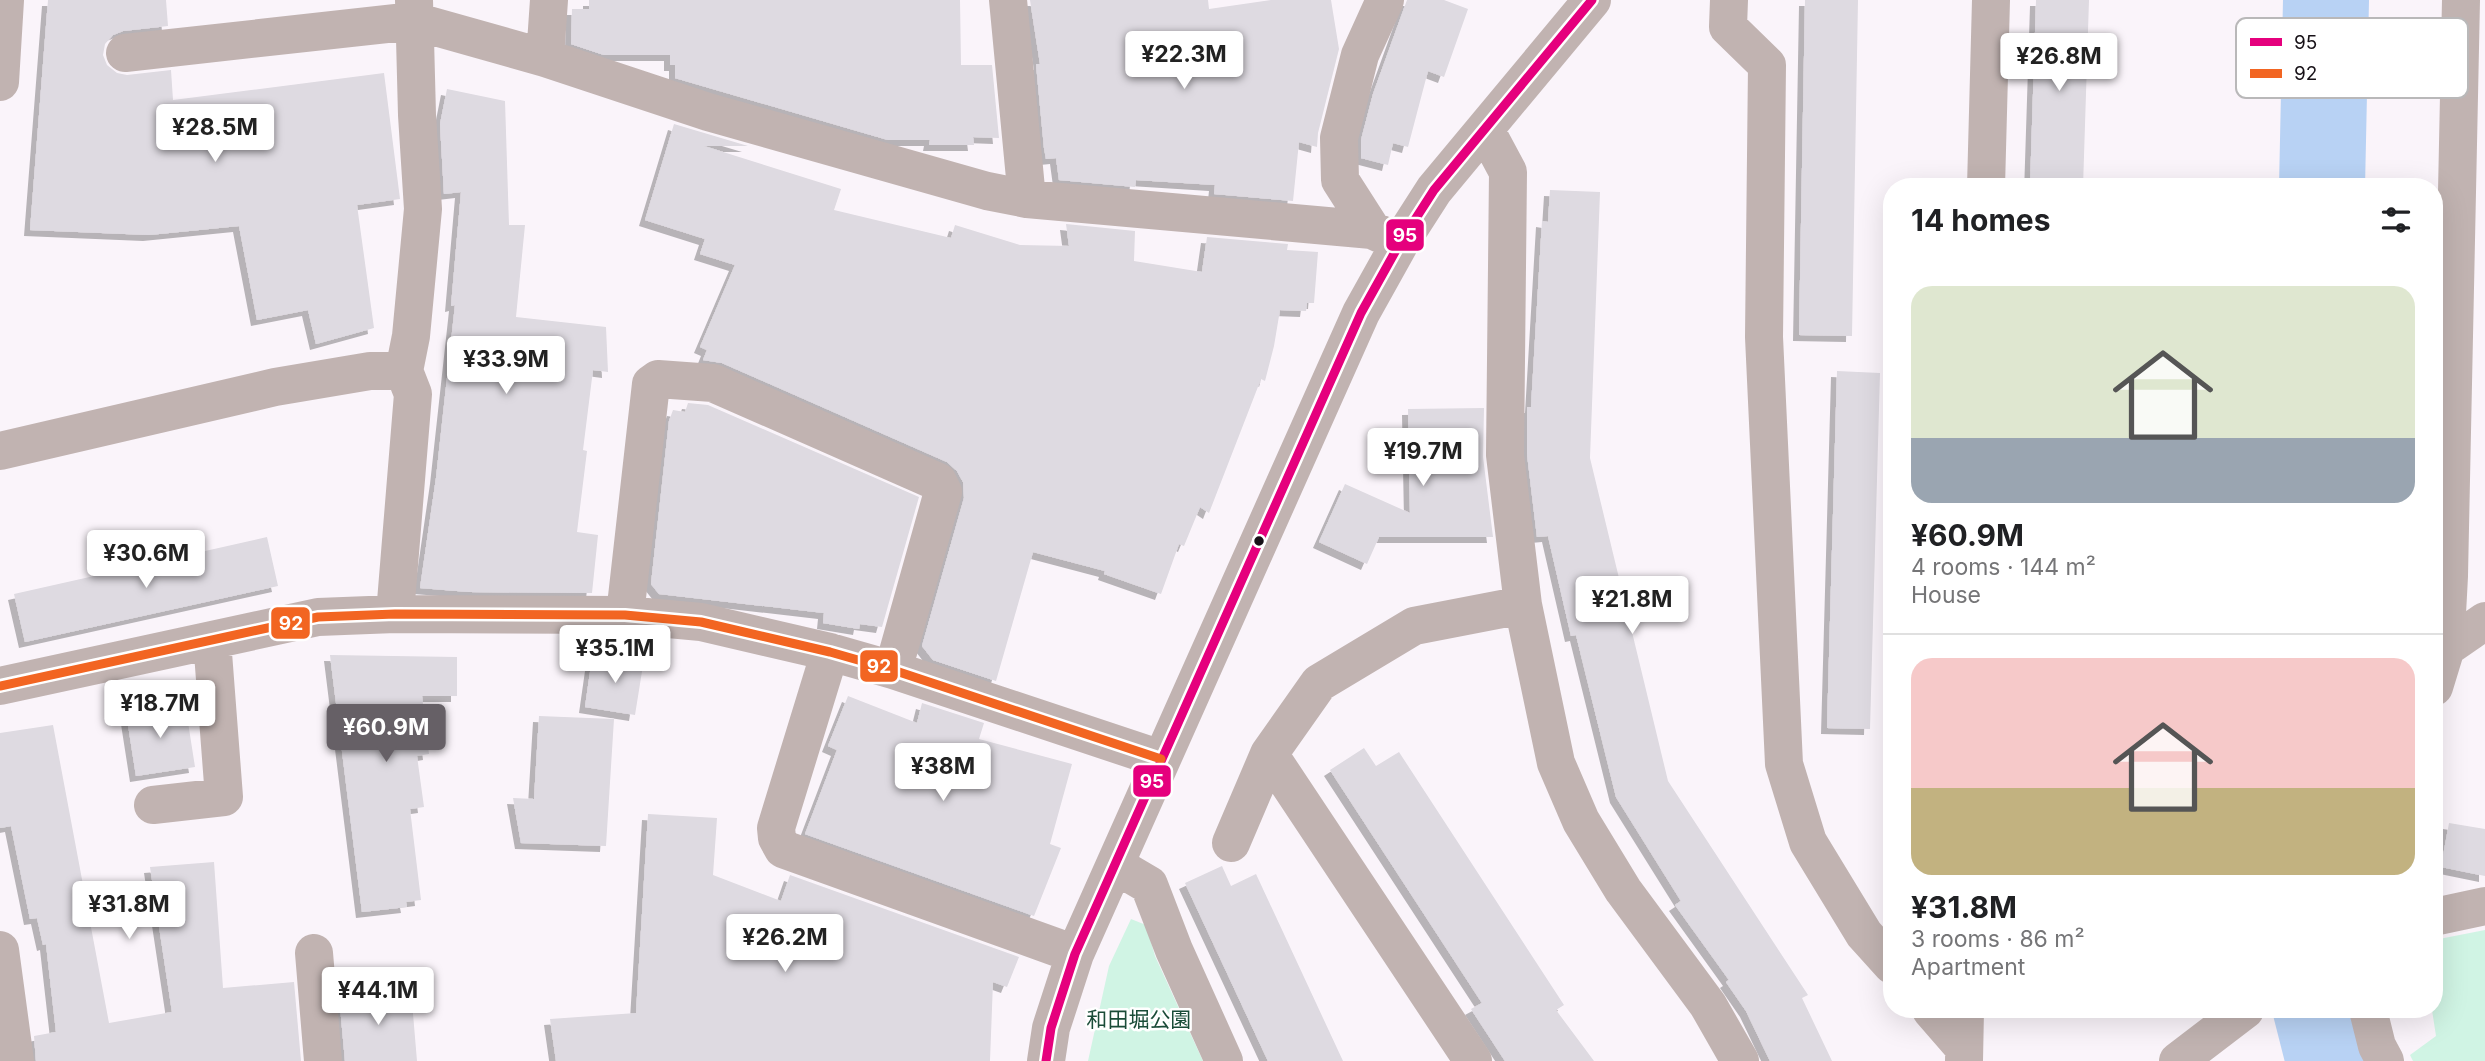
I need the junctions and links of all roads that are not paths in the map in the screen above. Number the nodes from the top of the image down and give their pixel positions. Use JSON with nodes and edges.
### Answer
{"nodes":[{"id":1,"x":5,"y":0,"type":"edge"},
{"id":2,"x":549,"y":0,"type":"edge"},
{"id":3,"x":1008,"y":0,"type":"edge"},
{"id":4,"x":1385,"y":0,"type":"edge"},
{"id":5,"x":1592,"y":0,"type":"edge"},
{"id":6,"x":1729,"y":0,"type":"edge"},
{"id":7,"x":1991,"y":0,"type":"edge"},
{"id":8,"x":2461,"y":0,"type":"edge"},
{"id":9,"x":414,"y":10,"type":"edge"},
{"id":10,"x":2461,"y":18,"type":"edge"},
{"id":11,"x":125,"y":53,"type":"dead end"},
{"id":12,"x":545,"y":58,"type":"junction"},
{"id":13,"x":0,"y":82,"type":"edge"},
{"id":14,"x":2459,"y":98,"type":"edge"},
{"id":15,"x":1485,"y":129,"type":"junction"},
{"id":16,"x":1986,"y":178,"type":"edge"},
{"id":17,"x":1027,"y":199,"type":"junction"},
{"id":18,"x":1386,"y":237,"type":"junction"},
{"id":19,"x":404,"y":371,"type":"junction"},
{"id":20,"x":0,"y":451,"type":"edge"},
{"id":21,"x":1523,"y":605,"type":"junction"},
{"id":22,"x":395,"y":614,"type":"junction"},
{"id":23,"x":625,"y":615,"type":"junction"},
{"id":24,"x":2485,"y":621,"type":"edge"},
{"id":25,"x":212,"y":640,"type":"junction"},
{"id":26,"x":2446,"y":648,"type":"junction"},
{"id":27,"x":830,"y":652,"type":"junction"},
{"id":28,"x":2443,"y":658,"type":"edge"},
{"id":29,"x":893,"y":670,"type":"junction"},
{"id":30,"x":0,"y":686,"type":"edge"},
{"id":31,"x":1269,"y":754,"type":"junction"},
{"id":32,"x":1161,"y":759,"type":"junction"},
{"id":33,"x":153,"y":805,"type":"dead end"},
{"id":34,"x":1231,"y":843,"type":"dead end"},
{"id":35,"x":1115,"y":865,"type":"junction"},
{"id":36,"x":2485,"y":906,"type":"edge"},
{"id":37,"x":2443,"y":915,"type":"edge"},
{"id":38,"x":0,"y":950,"type":"edge"},
{"id":39,"x":314,"y":953,"type":"dead end"},
{"id":40,"x":1075,"y":954,"type":"junction"},
{"id":41,"x":1883,"y":955,"type":"edge"},
{"id":42,"x":1937,"y":1018,"type":"edge"},
{"id":43,"x":1965,"y":1018,"type":"edge"},
{"id":44,"x":2233,"y":1018,"type":"edge"},
{"id":45,"x":2370,"y":1018,"type":"edge"},
{"id":46,"x":1964,"y":1054,"type":"edge"},
{"id":47,"x":15,"y":1061,"type":"edge"},
{"id":48,"x":323,"y":1061,"type":"edge"},
{"id":49,"x":1046,"y":1061,"type":"edge"},
{"id":50,"x":1224,"y":1061,"type":"edge"},
{"id":51,"x":1473,"y":1061,"type":"edge"},
{"id":52,"x":1740,"y":1061,"type":"edge"},
{"id":53,"x":2178,"y":1061,"type":"edge"},
{"id":54,"x":2385,"y":1061,"type":"edge"}],
"edges":[{"from":1,"to":13,"type":"street"},
{"from":2,"to":12,"type":"street"},
{"from":3,"to":17,"type":"street"},
{"from":4,"to":18,"type":"street"},
{"from":5,"to":15,"type":"street"},
{"from":6,"to":41,"type":"street"},
{"from":7,"to":16,"type":"street"},
{"from":8,"to":10,"type":"street"},
{"from":9,"to":11,"type":"street"},
{"from":9,"to":12,"type":"street"},
{"from":9,"to":19,"type":"street"},
{"from":12,"to":17,"type":"street"},
{"from":14,"to":26,"type":"street"},
{"from":15,"to":18,"type":"street"},
{"from":15,"to":21,"type":"street"},
{"from":17,"to":18,"type":"street"},
{"from":18,"to":32,"type":"street"},
{"from":19,"to":20,"type":"street"},
{"from":19,"to":22,"type":"street"},
{"from":21,"to":31,"type":"street"},
{"from":21,"to":52,"type":"street"},
{"from":22,"to":23,"type":"street"},
{"from":22,"to":25,"type":"street"},
{"from":23,"to":27,"type":"street"},
{"from":23,"to":29,"type":"street"},
{"from":24,"to":26,"type":"street"},
{"from":25,"to":30,"type":"street"},
{"from":25,"to":33,"type":"street"},
{"from":26,"to":28,"type":"street"},
{"from":27,"to":29,"type":"street"},
{"from":27,"to":40,"type":"street"},
{"from":29,"to":32,"type":"street"},
{"from":31,"to":34,"type":"street"},
{"from":31,"to":51,"type":"street"},
{"from":32,"to":35,"type":"street"},
{"from":35,"to":40,"type":"street"},
{"from":35,"to":50,"type":"street"},
{"from":36,"to":37,"type":"street"},
{"from":38,"to":47,"type":"street"},
{"from":39,"to":48,"type":"street"},
{"from":40,"to":49,"type":"street"},
{"from":42,"to":46,"type":"street"},
{"from":43,"to":46,"type":"street"},
{"from":44,"to":53,"type":"street"},
{"from":45,"to":54,"type":"street"}]}
